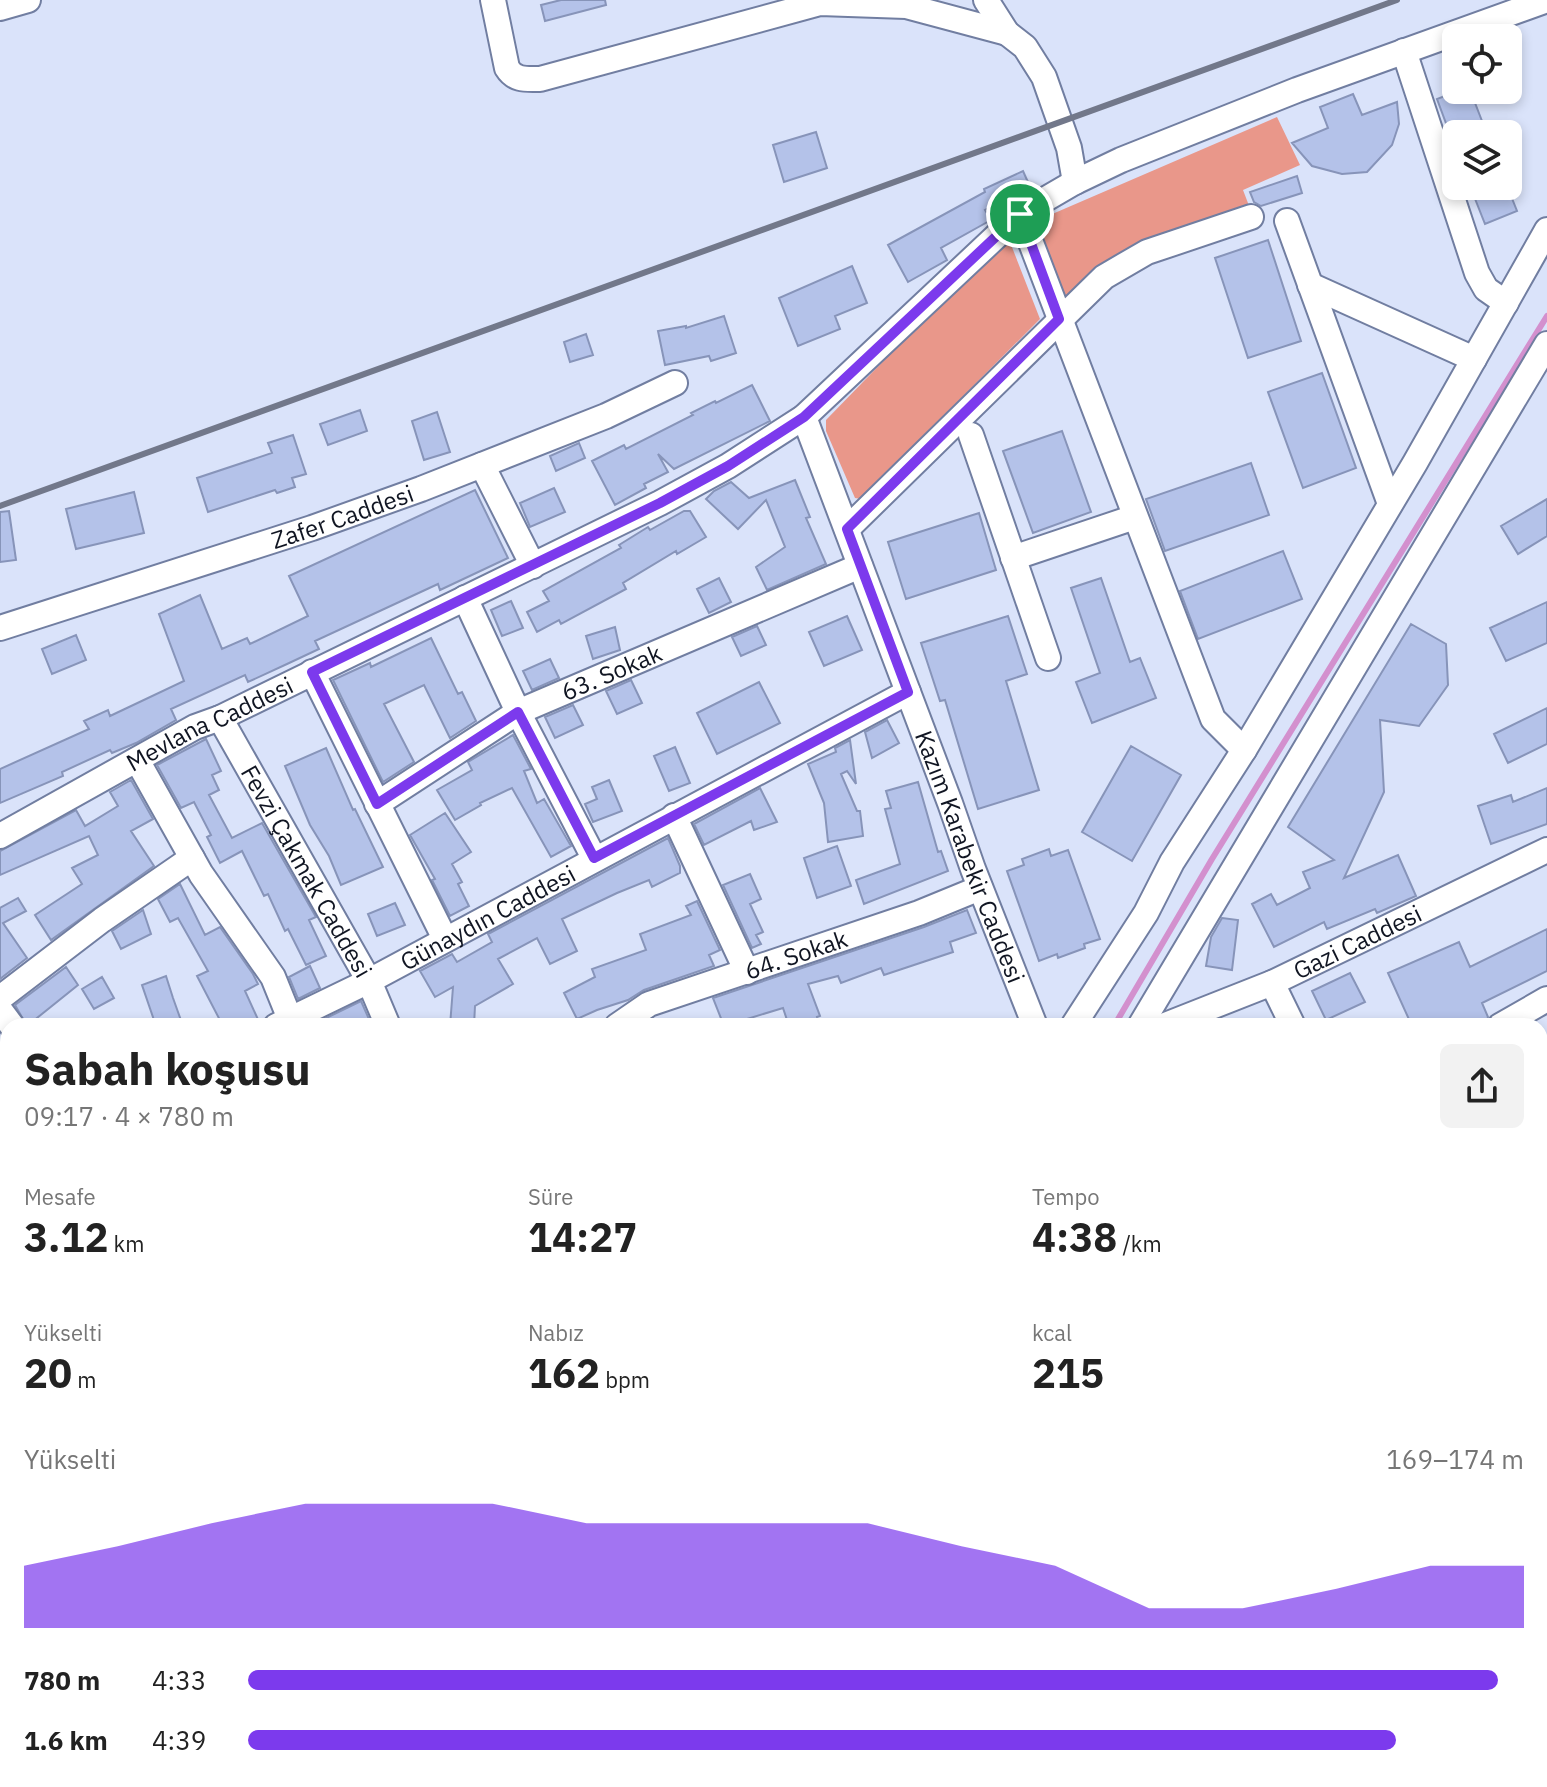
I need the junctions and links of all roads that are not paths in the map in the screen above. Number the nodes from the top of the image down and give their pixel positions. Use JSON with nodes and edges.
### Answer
{"nodes":[{"id":1,"x":28,"y":0,"type":"edge"},
{"id":2,"x":493,"y":0,"type":"edge"},
{"id":3,"x":986,"y":0,"type":"edge"},
{"id":4,"x":1547,"y":0,"type":"edge"},
{"id":5,"x":0,"y":8,"type":"edge"},
{"id":6,"x":1007,"y":33,"type":"junction"},
{"id":7,"x":1404,"y":51,"type":"junction"},
{"id":8,"x":1075,"y":182,"type":"junction"},
{"id":9,"x":1020,"y":214,"type":"junction"},
{"id":10,"x":1251,"y":217,"type":"dead end"},
{"id":11,"x":1287,"y":221,"type":"dead end"},
{"id":12,"x":1547,"y":230,"type":"edge"},
{"id":13,"x":1310,"y":285,"type":"junction"},
{"id":14,"x":1506,"y":303,"type":"junction"},
{"id":15,"x":1059,"y":319,"type":"junction"},
{"id":16,"x":1547,"y":344,"type":"edge"},
{"id":17,"x":1474,"y":359,"type":"junction"},
{"id":18,"x":675,"y":383,"type":"dead end"},
{"id":19,"x":804,"y":417,"type":"junction"},
{"id":20,"x":971,"y":435,"type":"dead end"},
{"id":21,"x":482,"y":465,"type":"junction"},
{"id":22,"x":1390,"y":504,"type":"junction"},
{"id":23,"x":1135,"y":517,"type":"junction"},
{"id":24,"x":847,"y":529,"type":"junction"},
{"id":25,"x":1013,"y":558,"type":"junction"},
{"id":26,"x":533,"y":566,"type":"junction"},
{"id":27,"x":860,"y":566,"type":"junction"},
{"id":28,"x":465,"y":598,"type":"junction"},
{"id":29,"x":0,"y":628,"type":"edge"},
{"id":30,"x":1048,"y":658,"type":"dead end"},
{"id":31,"x":312,"y":672,"type":"junction"},
{"id":32,"x":908,"y":692,"type":"junction"},
{"id":33,"x":518,"y":712,"type":"junction"},
{"id":34,"x":220,"y":718,"type":"junction"},
{"id":35,"x":1244,"y":750,"type":"junction"},
{"id":36,"x":137,"y":760,"type":"junction"},
{"id":37,"x":377,"y":804,"type":"junction"},
{"id":38,"x":674,"y":816,"type":"junction"},
{"id":39,"x":0,"y":836,"type":"edge"},
{"id":40,"x":1547,"y":850,"type":"edge"},
{"id":41,"x":192,"y":858,"type":"junction"},
{"id":42,"x":594,"y":858,"type":"junction"},
{"id":43,"x":980,"y":888,"type":"junction"},
{"id":44,"x":445,"y":939,"type":"junction"},
{"id":45,"x":747,"y":972,"type":"junction"},
{"id":46,"x":369,"y":981,"type":"junction"},
{"id":47,"x":1272,"y":983,"type":"junction"},
{"id":48,"x":0,"y":998,"type":"edge"},
{"id":49,"x":1545,"y":1005,"type":"edge"},
{"id":50,"x":282,"y":1018,"type":"edge"},
{"id":51,"x":291,"y":1018,"type":"edge"},
{"id":52,"x":385,"y":1018,"type":"edge"},
{"id":53,"x":629,"y":1018,"type":"edge"},
{"id":54,"x":1032,"y":1018,"type":"edge"},
{"id":55,"x":1078,"y":1018,"type":"edge"},
{"id":56,"x":1145,"y":1018,"type":"edge"},
{"id":57,"x":1183,"y":1018,"type":"edge"},
{"id":58,"x":1289,"y":1018,"type":"edge"},
{"id":59,"x":1517,"y":1018,"type":"edge"}],
"edges":[{"from":1,"to":5,"type":"street"},
{"from":2,"to":6,"type":"street"},
{"from":3,"to":6,"type":"street"},
{"from":4,"to":7,"type":"street","name":"Mevlana Caddesi"},
{"from":6,"to":8,"type":"street"},
{"from":7,"to":8,"type":"street","name":"Mevlana Caddesi"},
{"from":7,"to":14,"type":"street"},
{"from":8,"to":9,"type":"street","name":"Mevlana Caddesi"},
{"from":9,"to":15,"type":"street"},
{"from":9,"to":19,"type":"street","name":"Mevlana Caddesi"},
{"from":10,"to":15,"type":"street"},
{"from":11,"to":13,"type":"street"},
{"from":12,"to":14,"type":"street"},
{"from":13,"to":17,"type":"street"},
{"from":13,"to":22,"type":"street"},
{"from":14,"to":17,"type":"street"},
{"from":15,"to":23,"type":"street"},
{"from":15,"to":24,"type":"street"},
{"from":16,"to":56,"type":"street"},
{"from":17,"to":22,"type":"street"},
{"from":18,"to":21,"type":"street","name":"Zafer Caddesi"},
{"from":19,"to":24,"type":"street","name":"Kazım Karabekir Caddesi"},
{"from":19,"to":26,"type":"street","name":"Mevlana Caddesi"},
{"from":20,"to":25,"type":"street"},
{"from":21,"to":26,"type":"street"},
{"from":21,"to":29,"type":"street","name":"Zafer Caddesi"},
{"from":22,"to":35,"type":"street"},
{"from":23,"to":25,"type":"street"},
{"from":23,"to":35,"type":"street"},
{"from":24,"to":27,"type":"street","name":"Kazım Karabekir Caddesi"},
{"from":25,"to":30,"type":"street"},
{"from":26,"to":28,"type":"street","name":"Mevlana Caddesi"},
{"from":27,"to":32,"type":"street","name":"Kazım Karabekir Caddesi"},
{"from":27,"to":33,"type":"street","name":"63. Sokak"},
{"from":28,"to":31,"type":"street","name":"Mevlana Caddesi"},
{"from":28,"to":33,"type":"street"},
{"from":31,"to":34,"type":"street","name":"Mevlana Caddesi"},
{"from":31,"to":37,"type":"street"},
{"from":32,"to":38,"type":"street","name":"Günaydın Caddesi"},
{"from":32,"to":43,"type":"street","name":"Kazım Karabekir Caddesi"},
{"from":33,"to":37,"type":"street","name":"63. Sokak"},
{"from":33,"to":42,"type":"street"},
{"from":34,"to":36,"type":"street","name":"Mevlana Caddesi"},
{"from":34,"to":46,"type":"street","name":"Fevzi Çakmak Caddesi"},
{"from":35,"to":55,"type":"street"},
{"from":36,"to":39,"type":"street","name":"Mevlana Caddesi"},
{"from":36,"to":41,"type":"street"},
{"from":37,"to":44,"type":"street"},
{"from":38,"to":42,"type":"street","name":"Günaydın Caddesi"},
{"from":38,"to":45,"type":"street"},
{"from":40,"to":47,"type":"street","name":"Gazi Caddesi"},
{"from":41,"to":48,"type":"street"},
{"from":41,"to":50,"type":"street"},
{"from":42,"to":44,"type":"street","name":"Günaydın Caddesi"},
{"from":43,"to":45,"type":"street","name":"64. Sokak"},
{"from":43,"to":54,"type":"street","name":"Kazım Karabekir Caddesi"},
{"from":44,"to":46,"type":"street","name":"Günaydın Caddesi"},
{"from":45,"to":53,"type":"street","name":"64. Sokak"},
{"from":46,"to":51,"type":"street","name":"Günaydın Caddesi"},
{"from":46,"to":52,"type":"street","name":"Fevzi Çakmak Caddesi"},
{"from":47,"to":57,"type":"street","name":"Gazi Caddesi"},
{"from":47,"to":58,"type":"street"},
{"from":49,"to":59,"type":"street"}]}
